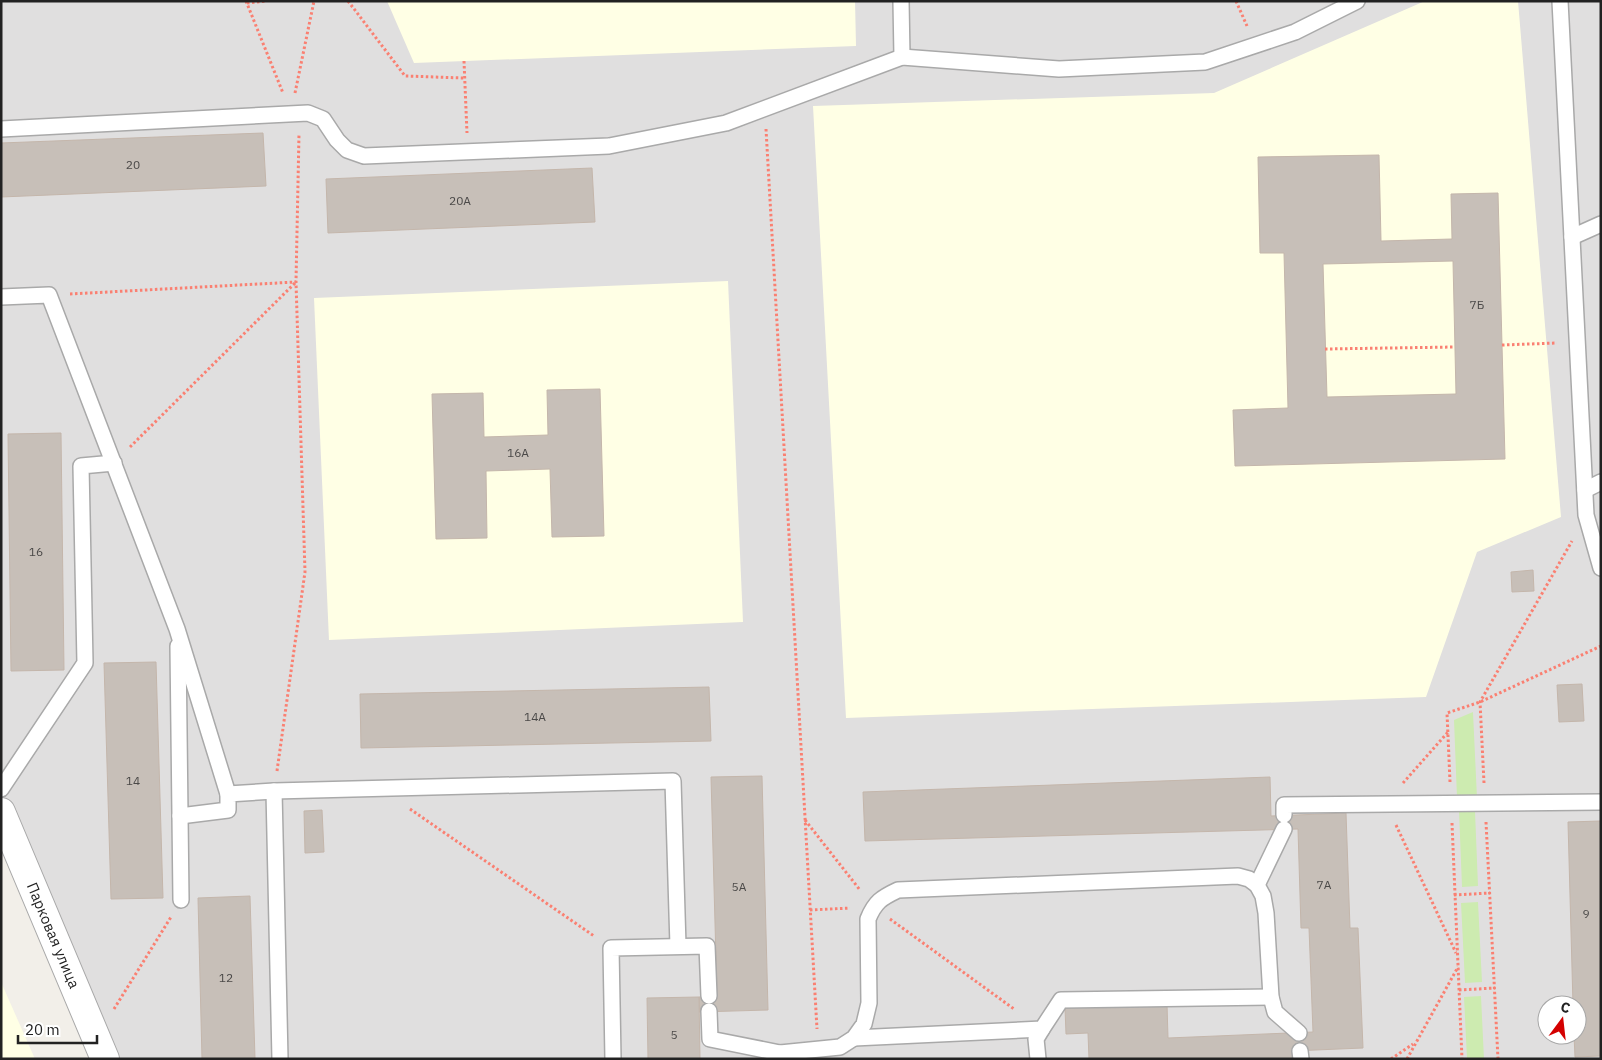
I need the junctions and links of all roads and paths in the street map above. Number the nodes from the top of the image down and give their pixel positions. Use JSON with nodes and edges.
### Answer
{"nodes":[{"id":1,"x":266,"y":1,"type":"edge"},
{"id":2,"x":314,"y":1,"type":"edge"},
{"id":3,"x":348,"y":1,"type":"edge"},
{"id":4,"x":901,"y":1,"type":"edge"},
{"id":5,"x":1236,"y":1,"type":"edge"},
{"id":6,"x":1357,"y":1,"type":"edge"},
{"id":7,"x":1560,"y":1,"type":"edge"},
{"id":8,"x":247,"y":2,"type":"edge"},
{"id":9,"x":1257,"y":46,"type":"junction"},
{"id":10,"x":902,"y":57,"type":"junction"},
{"id":11,"x":464,"y":61,"type":"dead end"},
{"id":12,"x":464,"y":78,"type":"junction"},
{"id":13,"x":764,"y":108,"type":"junction"},
{"id":14,"x":291,"y":113,"type":"junction"},
{"id":15,"x":1,"y":129,"type":"edge"},
{"id":16,"x":467,"y":152,"type":"junction"},
{"id":17,"x":1601,"y":224,"type":"edge"},
{"id":18,"x":1572,"y":237,"type":"junction"},
{"id":19,"x":296,"y":282,"type":"junction"},
{"id":20,"x":48,"y":295,"type":"junction"},
{"id":21,"x":1,"y":297,"type":"edge"},
{"id":22,"x":1577,"y":342,"type":"junction"},
{"id":23,"x":1502,"y":345,"type":"dead end"},
{"id":24,"x":1455,"y":347,"type":"dead end"},
{"id":25,"x":1325,"y":349,"type":"dead end"},
{"id":26,"x":114,"y":463,"type":"junction"},
{"id":27,"x":1601,"y":482,"type":"edge"},
{"id":28,"x":1585,"y":490,"type":"junction"},
{"id":29,"x":1586,"y":515,"type":"junction"},
{"id":30,"x":1601,"y":568,"type":"edge"},
{"id":31,"x":177,"y":629,"type":"junction"},
{"id":32,"x":1448,"y":732,"type":"dead end"},
{"id":33,"x":379,"y":788,"type":"junction"},
{"id":34,"x":1,"y":789,"type":"edge"},
{"id":35,"x":274,"y":791,"type":"junction"},
{"id":36,"x":228,"y":794,"type":"junction"},
{"id":37,"x":1485,"y":802,"type":"junction"},
{"id":38,"x":1601,"y":802,"type":"edge"},
{"id":39,"x":1385,"y":803,"type":"junction"},
{"id":40,"x":1,"y":812,"type":"edge"},
{"id":41,"x":180,"y":816,"type":"junction"},
{"id":42,"x":805,"y":820,"type":"junction"},
{"id":43,"x":1257,"y":884,"type":"junction"},
{"id":44,"x":1490,"y":893,"type":"junction"},
{"id":45,"x":1454,"y":895,"type":"dead end"},
{"id":46,"x":181,"y":900,"type":"joint"},
{"id":47,"x":873,"y":907,"type":"junction"},
{"id":48,"x":810,"y":910,"type":"junction"},
{"id":49,"x":678,"y":946,"type":"junction"},
{"id":50,"x":611,"y":948,"type":"junction"},
{"id":51,"x":1457,"y":956,"type":"dead end"},
{"id":52,"x":1458,"y":966,"type":"dead end"},
{"id":53,"x":1495,"y":988,"type":"junction"},
{"id":54,"x":1459,"y":990,"type":"dead end"},
{"id":55,"x":1271,"y":997,"type":"junction"},
{"id":56,"x":1042,"y":1029,"type":"junction"},
{"id":57,"x":1299,"y":1033,"type":"dead end"},
{"id":58,"x":854,"y":1038,"type":"junction"},
{"id":59,"x":1415,"y":1043,"type":"junction"},
{"id":60,"x":101,"y":1048,"type":"edge"},
{"id":61,"x":818,"y":1049,"type":"junction"},
{"id":62,"x":780,"y":1056,"type":"edge"},
{"id":63,"x":280,"y":1059,"type":"edge"},
{"id":64,"x":613,"y":1059,"type":"edge"},
{"id":65,"x":1038,"y":1059,"type":"edge"},
{"id":66,"x":1390,"y":1059,"type":"edge"},
{"id":67,"x":1407,"y":1059,"type":"edge"},
{"id":68,"x":1498,"y":1059,"type":"edge"}],
"edges":[{"from":1,"to":8,"type":"path"},
{"from":2,"to":14,"type":"path"},
{"from":3,"to":12,"type":"path"},
{"from":4,"to":10,"type":"lane"},
{"from":5,"to":9,"type":"path"},
{"from":6,"to":9,"type":"lane"},
{"from":7,"to":18,"type":"lane"},
{"from":8,"to":14,"type":"path"},
{"from":9,"to":10,"type":"lane"},
{"from":10,"to":13,"type":"lane"},
{"from":11,"to":12,"type":"path"},
{"from":12,"to":16,"type":"path"},
{"from":13,"to":16,"type":"lane"},
{"from":13,"to":42,"type":"path"},
{"from":14,"to":15,"type":"lane"},
{"from":14,"to":16,"type":"lane"},
{"from":14,"to":19,"type":"path"},
{"from":17,"to":18,"type":"lane"},
{"from":18,"to":22,"type":"lane"},
{"from":19,"to":20,"type":"path"},
{"from":19,"to":26,"type":"path"},
{"from":19,"to":35,"type":"path"},
{"from":20,"to":21,"type":"lane"},
{"from":20,"to":26,"type":"lane"},
{"from":22,"to":23,"type":"path"},
{"from":22,"to":28,"type":"lane"},
{"from":24,"to":25,"type":"path"},
{"from":26,"to":31,"type":"lane"},
{"from":26,"to":34,"type":"lane"},
{"from":27,"to":28,"type":"lane"},
{"from":28,"to":29,"type":"lane"},
{"from":29,"to":30,"type":"lane"},
{"from":29,"to":37,"type":"path"},
{"from":31,"to":36,"type":"lane"},
{"from":31,"to":41,"type":"lane"},
{"from":32,"to":39,"type":"path"},
{"from":33,"to":35,"type":"lane"},
{"from":33,"to":49,"type":"lane"},
{"from":33,"to":50,"type":"path"},
{"from":35,"to":36,"type":"lane"},
{"from":35,"to":63,"type":"lane"},
{"from":36,"to":41,"type":"lane"},
{"from":37,"to":38,"type":"lane"},
{"from":37,"to":39,"type":"lane"},
{"from":37,"to":44,"type":"path"},
{"from":39,"to":43,"type":"lane"},
{"from":39,"to":51,"type":"path"},
{"from":40,"to":60,"type":"street","name":"Парковая улица"},
{"from":41,"to":46,"type":"lane"},
{"from":42,"to":47,"type":"path"},
{"from":42,"to":48,"type":"path"},
{"from":43,"to":47,"type":"lane"},
{"from":43,"to":55,"type":"lane"},
{"from":44,"to":45,"type":"path"},
{"from":44,"to":53,"type":"path"},
{"from":46,"to":60,"type":"path"},
{"from":47,"to":48,"type":"path"},
{"from":47,"to":56,"type":"path"},
{"from":47,"to":58,"type":"lane"},
{"from":48,"to":61,"type":"path"},
{"from":49,"to":50,"type":"lane"},
{"from":49,"to":62,"type":"lane"},
{"from":50,"to":64,"type":"lane"},
{"from":52,"to":59,"type":"path"},
{"from":53,"to":54,"type":"path"},
{"from":53,"to":68,"type":"path"},
{"from":55,"to":56,"type":"lane"},
{"from":55,"to":57,"type":"lane"},
{"from":56,"to":58,"type":"lane"},
{"from":56,"to":65,"type":"lane"},
{"from":58,"to":61,"type":"lane"},
{"from":59,"to":66,"type":"path"},
{"from":59,"to":67,"type":"path"},
{"from":61,"to":62,"type":"lane"}]}
